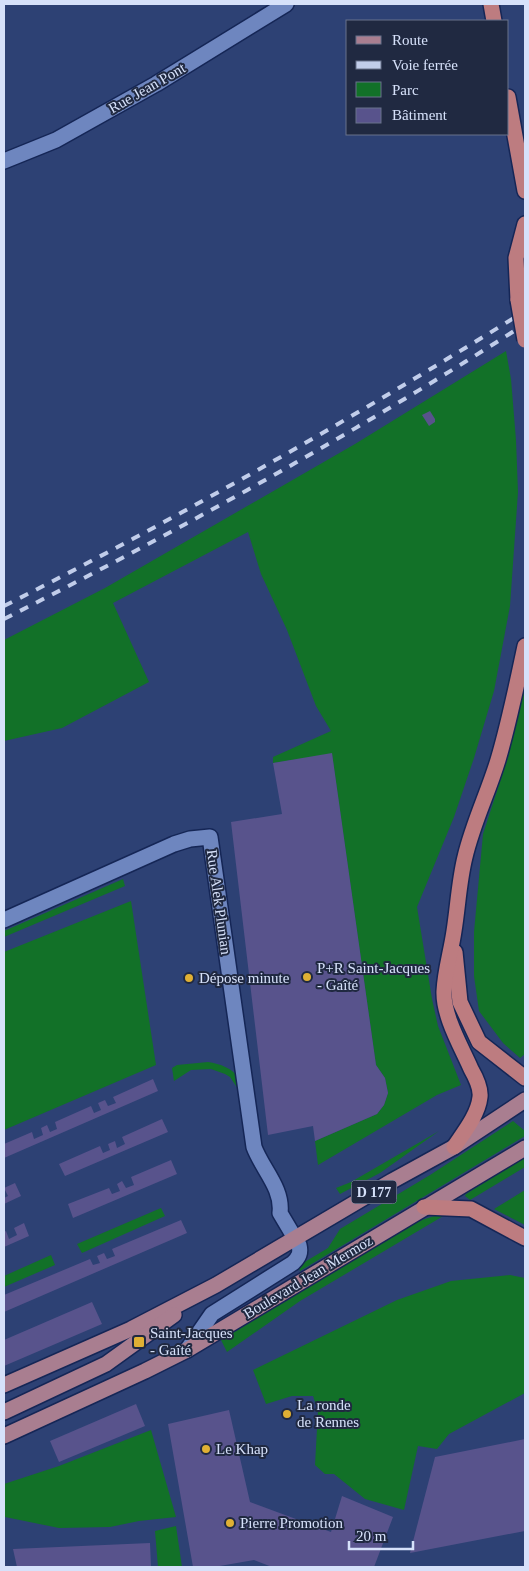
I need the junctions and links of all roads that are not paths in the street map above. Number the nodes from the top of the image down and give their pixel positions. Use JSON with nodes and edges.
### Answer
{"nodes":[{"id":1,"x":286,"y":4,"type":"edge"},
{"id":2,"x":490,"y":4,"type":"edge"},
{"id":3,"x":494,"y":20,"type":"edge"},
{"id":4,"x":509,"y":102,"type":"edge"},
{"id":5,"x":4,"y":161,"type":"edge"},
{"id":6,"x":525,"y":191,"type":"edge"},
{"id":7,"x":525,"y":224,"type":"edge"},
{"id":8,"x":525,"y":340,"type":"edge"},
{"id":9,"x":525,"y":646,"type":"edge"},
{"id":10,"x":4,"y":920,"type":"edge"},
{"id":11,"x":454,"y":933,"type":"junction"},
{"id":12,"x":525,"y":1078,"type":"edge"},
{"id":13,"x":525,"y":1100,"type":"edge"},
{"id":14,"x":454,"y":1147,"type":"junction"},
{"id":15,"x":525,"y":1148,"type":"edge"},
{"id":16,"x":424,"y":1207,"type":"junction"},
{"id":17,"x":295,"y":1238,"type":"junction"},
{"id":18,"x":525,"y":1238,"type":"edge"},
{"id":19,"x":216,"y":1285,"type":"junction"},
{"id":20,"x":187,"y":1350,"type":"junction"},
{"id":21,"x":4,"y":1385,"type":"edge"},
{"id":22,"x":4,"y":1412,"type":"edge"},
{"id":23,"x":4,"y":1436,"type":"edge"}],
"edges":[{"from":1,"to":5,"type":"street","name":"Rue Jean Pont"},
{"from":2,"to":3,"type":"highway"},
{"from":4,"to":6,"type":"highway"},
{"from":7,"to":8,"type":"highway","bridge":true},
{"from":9,"to":11,"type":"highway"},
{"from":10,"to":17,"type":"street","name":"Rue Alek Plunian"},
{"from":11,"to":12,"type":"highway"},
{"from":11,"to":14,"type":"highway"},
{"from":13,"to":14,"type":"main road","number":"D 177"},
{"from":14,"to":17,"type":"main road","number":"D 177"},
{"from":15,"to":16,"type":"main road","name":"Boulevard Jean Mermoz"},
{"from":16,"to":18,"type":"highway"},
{"from":16,"to":20,"type":"main road","name":"Boulevard Jean Mermoz"},
{"from":17,"to":19,"type":"main road","number":"D 177"},
{"from":17,"to":20,"type":"street"},
{"from":19,"to":21,"type":"main road","number":"D 177"},
{"from":19,"to":22,"type":"main road","number":"D 177"},
{"from":20,"to":23,"type":"main road","name":"Boulevard Jean Mermoz"}]}
